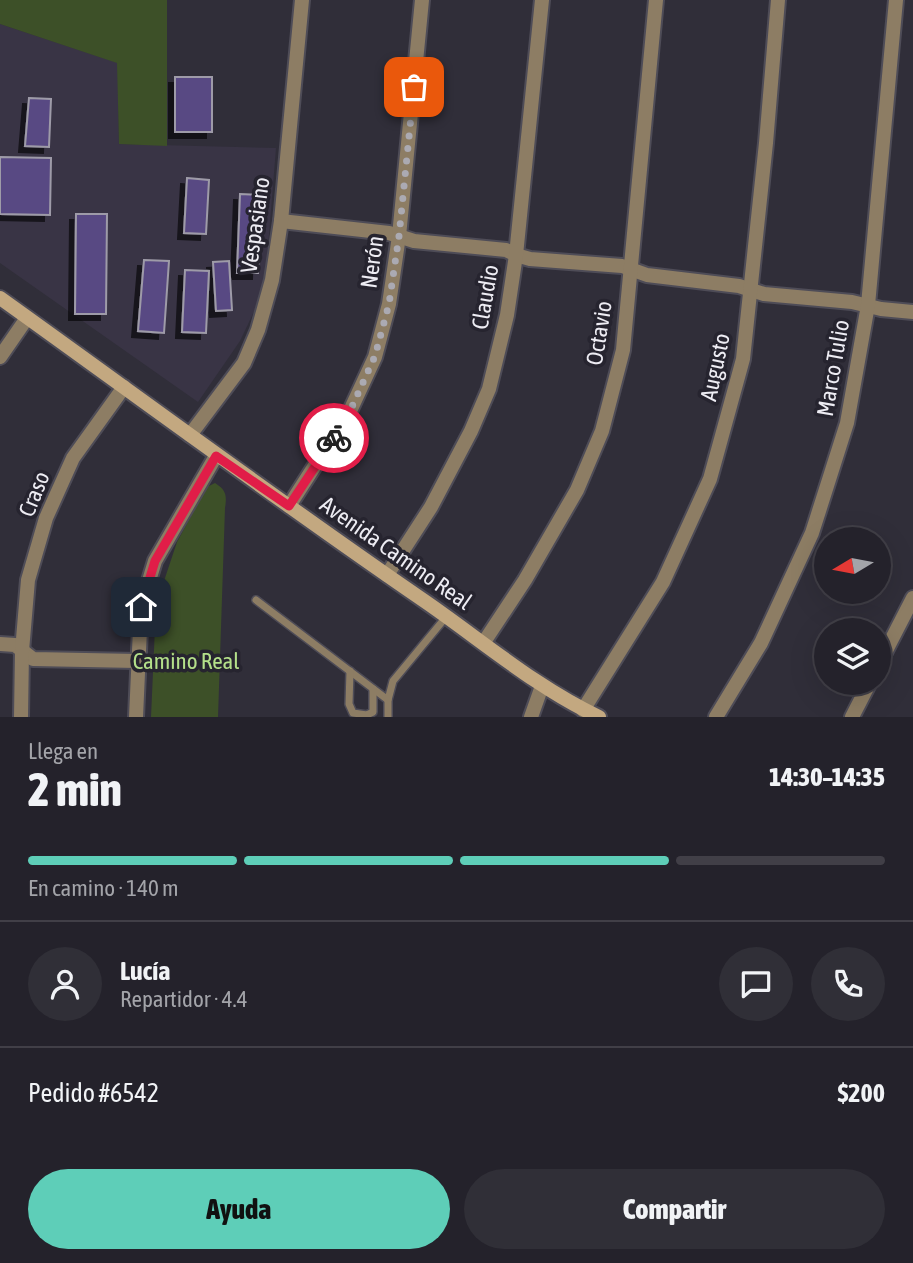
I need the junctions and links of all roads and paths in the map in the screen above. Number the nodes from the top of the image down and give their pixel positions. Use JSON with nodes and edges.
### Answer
{"nodes":[{"id":1,"x":302,"y":0,"type":"edge"},
{"id":2,"x":422,"y":0,"type":"edge"},
{"id":3,"x":542,"y":0,"type":"edge"},
{"id":4,"x":656,"y":0,"type":"edge"},
{"id":5,"x":778,"y":0,"type":"edge"},
{"id":6,"x":897,"y":0,"type":"edge"},
{"id":7,"x":281,"y":220,"type":"junction"},
{"id":8,"x":399,"y":236,"type":"junction"},
{"id":9,"x":516,"y":255,"type":"junction"},
{"id":10,"x":631,"y":270,"type":"junction"},
{"id":11,"x":751,"y":289,"type":"junction"},
{"id":12,"x":0,"y":298,"type":"edge"},
{"id":13,"x":868,"y":305,"type":"junction"},
{"id":14,"x":913,"y":312,"type":"edge"},
{"id":15,"x":27,"y":318,"type":"junction"},
{"id":16,"x":0,"y":357,"type":"edge"},
{"id":17,"x":124,"y":387,"type":"junction"},
{"id":18,"x":190,"y":435,"type":"junction"},
{"id":19,"x":216,"y":456,"type":"junction"},
{"id":20,"x":289,"y":506,"type":"junction"},
{"id":21,"x":387,"y":575,"type":"junction"},
{"id":22,"x":913,"y":598,"type":"edge"},
{"id":23,"x":256,"y":600,"type":"dead end"},
{"id":24,"x":447,"y":616,"type":"junction"},
{"id":25,"x":891,"y":641,"type":"edge"},
{"id":26,"x":484,"y":642,"type":"junction"},
{"id":27,"x":0,"y":644,"type":"edge"},
{"id":28,"x":22,"y":651,"type":"junction"},
{"id":29,"x":137,"y":661,"type":"junction"},
{"id":30,"x":350,"y":671,"type":"junction"},
{"id":31,"x":542,"y":686,"type":"junction"},
{"id":32,"x":373,"y":689,"type":"junction"},
{"id":33,"x":863,"y":695,"type":"edge"},
{"id":34,"x":388,"y":700,"type":"junction"},
{"id":35,"x":583,"y":709,"type":"junction"},
{"id":36,"x":21,"y":717,"type":"edge"},
{"id":37,"x":136,"y":717,"type":"edge"},
{"id":38,"x":388,"y":717,"type":"edge"},
{"id":39,"x":531,"y":717,"type":"edge"},
{"id":40,"x":598,"y":717,"type":"edge"},
{"id":41,"x":716,"y":717,"type":"edge"},
{"id":42,"x":852,"y":717,"type":"edge"}],
"edges":[{"from":1,"to":7,"type":"street","name":"Vespasiano"},
{"from":2,"to":8,"type":"street","name":"Nerón"},
{"from":3,"to":9,"type":"street","name":"Claudio"},
{"from":4,"to":10,"type":"street","name":"Octavio"},
{"from":5,"to":11,"type":"street","name":"Augusto"},
{"from":6,"to":13,"type":"street","name":"Marco Tulio"},
{"from":7,"to":8,"type":"street"},
{"from":7,"to":18,"type":"street","name":"Vespasiano"},
{"from":8,"to":9,"type":"street"},
{"from":8,"to":20,"type":"street","name":"Nerón"},
{"from":9,"to":10,"type":"street"},
{"from":9,"to":21,"type":"street","name":"Claudio"},
{"from":10,"to":11,"type":"street"},
{"from":10,"to":26,"type":"street","name":"Octavio"},
{"from":11,"to":13,"type":"street"},
{"from":11,"to":35,"type":"street","name":"Augusto"},
{"from":12,"to":15,"type":"street","name":"Avenida Camino Real"},
{"from":13,"to":14,"type":"street"},
{"from":13,"to":41,"type":"street","name":"Marco Tulio"},
{"from":15,"to":16,"type":"street"},
{"from":15,"to":17,"type":"street","name":"Avenida Camino Real"},
{"from":17,"to":18,"type":"street","name":"Avenida Camino Real"},
{"from":17,"to":28,"type":"street","name":"Craso"},
{"from":18,"to":19,"type":"street","name":"Avenida Camino Real"},
{"from":19,"to":20,"type":"street","name":"Avenida Camino Real"},
{"from":19,"to":29,"type":"street"},
{"from":20,"to":21,"type":"street","name":"Avenida Camino Real"},
{"from":21,"to":24,"type":"street","name":"Avenida Camino Real"},
{"from":22,"to":25,"type":"street"},
{"from":23,"to":30,"type":"lane"},
{"from":24,"to":26,"type":"street","name":"Avenida Camino Real"},
{"from":24,"to":34,"type":"lane"},
{"from":26,"to":31,"type":"street","name":"Avenida Camino Real"},
{"from":27,"to":28,"type":"street"},
{"from":28,"to":29,"type":"street"},
{"from":28,"to":36,"type":"street","name":"Craso"},
{"from":29,"to":37,"type":"street"},
{"from":30,"to":32,"type":"lane"},
{"from":30,"to":32,"type":"lane"},
{"from":31,"to":35,"type":"street","name":"Avenida Camino Real"},
{"from":31,"to":39,"type":"street"},
{"from":32,"to":34,"type":"lane"},
{"from":33,"to":42,"type":"street"},
{"from":34,"to":38,"type":"lane"},
{"from":35,"to":40,"type":"street","name":"Avenida Camino Real"}]}
